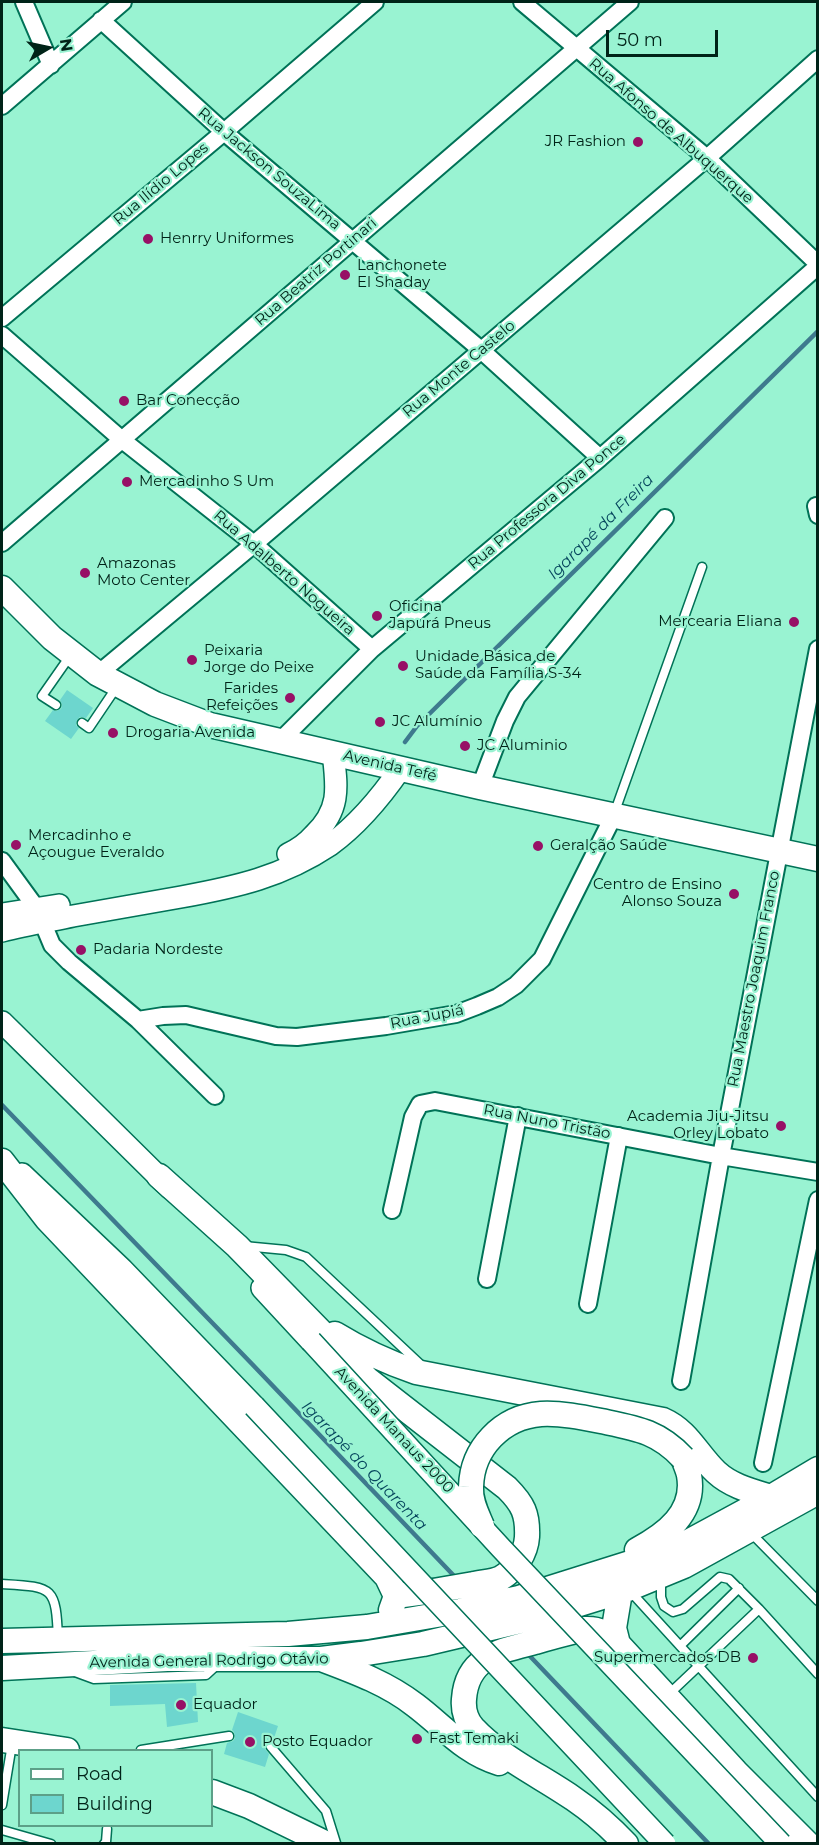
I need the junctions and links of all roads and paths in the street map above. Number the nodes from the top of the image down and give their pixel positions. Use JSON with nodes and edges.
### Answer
{"nodes":[{"id":1,"x":24,"y":2,"type":"edge"},
{"id":2,"x":123,"y":2,"type":"edge"},
{"id":3,"x":375,"y":2,"type":"edge"},
{"id":4,"x":522,"y":2,"type":"edge"},
{"id":5,"x":630,"y":2,"type":"edge"},
{"id":6,"x":101,"y":20,"type":"junction"},
{"id":7,"x":577,"y":48,"type":"junction"},
{"id":8,"x":818,"y":59,"type":"edge"},
{"id":9,"x":51,"y":65,"type":"junction"},
{"id":10,"x":2,"y":105,"type":"edge"},
{"id":11,"x":224,"y":132,"type":"junction"},
{"id":12,"x":707,"y":158,"type":"junction"},
{"id":13,"x":353,"y":240,"type":"junction"},
{"id":14,"x":818,"y":265,"type":"edge"},
{"id":15,"x":2,"y":318,"type":"edge"},
{"id":16,"x":2,"y":335,"type":"edge"},
{"id":17,"x":481,"y":350,"type":"junction"},
{"id":18,"x":121,"y":439,"type":"junction"},
{"id":19,"x":600,"y":458,"type":"junction"},
{"id":20,"x":665,"y":518,"type":"dead end"},
{"id":21,"x":2,"y":543,"type":"edge"},
{"id":22,"x":254,"y":544,"type":"junction"},
{"id":23,"x":702,"y":567,"type":"dead end"},
{"id":24,"x":2,"y":588,"type":"edge"},
{"id":25,"x":372,"y":649,"type":"junction"},
{"id":26,"x":818,"y":650,"type":"edge"},
{"id":27,"x":72,"y":654,"type":"junction"},
{"id":28,"x":108,"y":679,"type":"junction"},
{"id":29,"x":56,"y":705,"type":"dead end"},
{"id":30,"x":82,"y":723,"type":"dead end"},
{"id":31,"x":279,"y":742,"type":"junction"},
{"id":32,"x":333,"y":753,"type":"junction"},
{"id":33,"x":401,"y":768,"type":"junction"},
{"id":34,"x":480,"y":787,"type":"junction"},
{"id":35,"x":614,"y":815,"type":"junction"},
{"id":36,"x":778,"y":850,"type":"junction"},
{"id":37,"x":818,"y":859,"type":"edge"},
{"id":38,"x":2,"y":861,"type":"edge"},
{"id":39,"x":2,"y":914,"type":"edge"},
{"id":40,"x":39,"y":915,"type":"junction"},
{"id":41,"x":2,"y":931,"type":"edge"},
{"id":42,"x":138,"y":1020,"type":"junction"},
{"id":43,"x":2,"y":1022,"type":"edge"},
{"id":44,"x":215,"y":1096,"type":"dead end"},
{"id":45,"x":518,"y":1116,"type":"junction"},
{"id":46,"x":619,"y":1136,"type":"junction"},
{"id":47,"x":2,"y":1155,"type":"edge"},
{"id":48,"x":721,"y":1156,"type":"junction"},
{"id":49,"x":2,"y":1161,"type":"edge"},
{"id":50,"x":818,"y":1172,"type":"edge"},
{"id":51,"x":159,"y":1176,"type":"junction"},
{"id":52,"x":818,"y":1200,"type":"edge"},
{"id":53,"x":392,"y":1210,"type":"dead end"},
{"id":54,"x":237,"y":1246,"type":"junction"},
{"id":55,"x":487,"y":1279,"type":"dead end"},
{"id":56,"x":588,"y":1304,"type":"dead end"},
{"id":57,"x":305,"y":1316,"type":"junction"},
{"id":58,"x":432,"y":1375,"type":"junction"},
{"id":59,"x":681,"y":1381,"type":"dead end"},
{"id":60,"x":763,"y":1463,"type":"dead end"},
{"id":61,"x":818,"y":1469,"type":"edge"},
{"id":62,"x":818,"y":1492,"type":"edge"},
{"id":63,"x":771,"y":1497,"type":"junction"},
{"id":64,"x":482,"y":1526,"type":"junction"},
{"id":65,"x":748,"y":1531,"type":"junction"},
{"id":66,"x":587,"y":1577,"type":"junction"},
{"id":67,"x":661,"y":1577,"type":"junction"},
{"id":68,"x":2,"y":1584,"type":"edge"},
{"id":69,"x":739,"y":1588,"type":"junction"},
{"id":70,"x":624,"y":1590,"type":"junction"},
{"id":71,"x":396,"y":1596,"type":"junction"},
{"id":72,"x":818,"y":1601,"type":"edge"},
{"id":73,"x":759,"y":1609,"type":"junction"},
{"id":74,"x":367,"y":1627,"type":"junction"},
{"id":75,"x":58,"y":1639,"type":"junction"},
{"id":76,"x":2,"y":1641,"type":"edge"},
{"id":77,"x":618,"y":1644,"type":"junction"},
{"id":78,"x":680,"y":1646,"type":"junction"},
{"id":79,"x":321,"y":1659,"type":"junction"},
{"id":80,"x":699,"y":1666,"type":"junction"},
{"id":81,"x":2,"y":1668,"type":"edge"},
{"id":82,"x":818,"y":1674,"type":"edge"},
{"id":83,"x":665,"y":1697,"type":"junction"},
{"id":84,"x":230,"y":1736,"type":"dead end"},
{"id":85,"x":7,"y":1740,"type":"edge"},
{"id":86,"x":271,"y":1748,"type":"dead end"},
{"id":87,"x":60,"y":1749,"type":"edge"},
{"id":88,"x":147,"y":1749,"type":"edge"},
{"id":89,"x":536,"y":1774,"type":"junction"},
{"id":90,"x":213,"y":1792,"type":"edge"},
{"id":91,"x":818,"y":1797,"type":"edge"},
{"id":92,"x":2,"y":1805,"type":"edge"},
{"id":93,"x":107,"y":1829,"type":"dead end"},
{"id":94,"x":2,"y":1830,"type":"edge"},
{"id":95,"x":51,"y":1844,"type":"edge"},
{"id":96,"x":105,"y":1844,"type":"edge"},
{"id":97,"x":327,"y":1844,"type":"edge"},
{"id":98,"x":336,"y":1844,"type":"edge"},
{"id":99,"x":626,"y":1844,"type":"edge"},
{"id":100,"x":665,"y":1844,"type":"edge"},
{"id":101,"x":781,"y":1844,"type":"edge"},
{"id":102,"x":807,"y":1844,"type":"edge"}],
"edges":[{"from":1,"to":9,"type":"street"},
{"from":2,"to":6,"type":"street"},
{"from":3,"to":11,"type":"street","name":"Rua Ilídio Lopes"},
{"from":4,"to":7,"type":"street","name":"Rua Afonso de Albuquerque"},
{"from":5,"to":7,"type":"street","name":"Rua Beatriz Portinari"},
{"from":6,"to":9,"type":"street"},
{"from":6,"to":11,"type":"street","name":"Rua Jackson SouzaLima"},
{"from":7,"to":12,"type":"street","name":"Rua Afonso de Albuquerque"},
{"from":7,"to":13,"type":"street","name":"Rua Beatriz Portinari"},
{"from":8,"to":12,"type":"street","name":"Rua Monte Castelo"},
{"from":9,"to":10,"type":"street"},
{"from":11,"to":13,"type":"street","name":"Rua Jackson SouzaLima"},
{"from":11,"to":15,"type":"street","name":"Rua Ilídio Lopes"},
{"from":12,"to":14,"type":"street","name":"Rua Afonso de Albuquerque"},
{"from":12,"to":17,"type":"street","name":"Rua Monte Castelo"},
{"from":13,"to":17,"type":"street","name":"Rua Jackson SouzaLima"},
{"from":13,"to":18,"type":"street","name":"Rua Beatriz Portinari"},
{"from":14,"to":19,"type":"street","name":"Rua Professora Diva Ponce"},
{"from":16,"to":18,"type":"street","name":"Rua Adalberto Nogueira"},
{"from":17,"to":19,"type":"street","name":"Rua Jackson SouzaLima"},
{"from":17,"to":22,"type":"street","name":"Rua Monte Castelo"},
{"from":18,"to":21,"type":"street","name":"Rua Beatriz Portinari"},
{"from":18,"to":22,"type":"street","name":"Rua Adalberto Nogueira"},
{"from":19,"to":25,"type":"street","name":"Rua Professora Diva Ponce"},
{"from":20,"to":34,"type":"street"},
{"from":22,"to":25,"type":"street","name":"Rua Adalberto Nogueira"},
{"from":22,"to":28,"type":"street","name":"Rua Monte Castelo"},
{"from":23,"to":35,"type":"lane"},
{"from":24,"to":27,"type":"main road","name":"Avenida Tefé"},
{"from":25,"to":31,"type":"street","name":"Rua Professora Diva Ponce"},
{"from":26,"to":36,"type":"street","name":"Rua Maestro Joaquim Franco"},
{"from":27,"to":28,"type":"main road","name":"Avenida Tefé"},
{"from":27,"to":29,"type":"lane"},
{"from":28,"to":30,"type":"lane"},
{"from":28,"to":31,"type":"main road","name":"Avenida Tefé"},
{"from":31,"to":32,"type":"main road","name":"Avenida Tefé"},
{"from":32,"to":33,"type":"main road","name":"Avenida Tefé"},
{"from":32,"to":40,"type":"street"},
{"from":33,"to":34,"type":"main road","name":"Avenida Tefé"},
{"from":33,"to":40,"type":"street"},
{"from":34,"to":35,"type":"main road","name":"Avenida Tefé"},
{"from":35,"to":36,"type":"main road","name":"Avenida Tefé"},
{"from":35,"to":42,"type":"street","name":"Rua Jupiá"},
{"from":36,"to":37,"type":"main road","name":"Avenida Tefé"},
{"from":36,"to":48,"type":"street","name":"Rua Maestro Joaquim Franco"},
{"from":38,"to":40,"type":"street"},
{"from":39,"to":40,"type":"street"},
{"from":40,"to":41,"type":"street"},
{"from":40,"to":42,"type":"street"},
{"from":42,"to":44,"type":"street"},
{"from":43,"to":51,"type":"street","name":"Avenida Manaus 2000"},
{"from":45,"to":46,"type":"street","name":"Rua Nuno Tristão"},
{"from":45,"to":53,"type":"street","name":"Rua Nuno Tristão"},
{"from":45,"to":55,"type":"street"},
{"from":46,"to":48,"type":"street","name":"Rua Nuno Tristão"},
{"from":46,"to":56,"type":"street"},
{"from":47,"to":100,"type":"street","bridge":true},
{"from":48,"to":50,"type":"street","name":"Rua Nuno Tristão"},
{"from":48,"to":59,"type":"street","name":"Rua Maestro Joaquim Franco"},
{"from":49,"to":71,"type":"main road"},
{"from":51,"to":54,"type":"main road"},
{"from":51,"to":64,"type":"street","name":"Avenida Manaus 2000","bridge":true},
{"from":52,"to":60,"type":"street"},
{"from":54,"to":57,"type":"main road"},
{"from":54,"to":58,"type":"lane"},
{"from":57,"to":58,"type":"main road"},
{"from":57,"to":71,"type":"main road"},
{"from":58,"to":63,"type":"main road"},
{"from":61,"to":63,"type":"main road","name":"Avenida General Rodrigo Otávio"},
{"from":62,"to":65,"type":"main road","name":"Avenida General Rodrigo Otávio"},
{"from":63,"to":66,"type":"main road","name":"Avenida General Rodrigo Otávio"},
{"from":64,"to":66,"type":"main road","bridge":true},
{"from":64,"to":101,"type":"street","name":"Avenida Manaus 2000","bridge":true},
{"from":65,"to":67,"type":"main road","name":"Avenida General Rodrigo Otávio"},
{"from":65,"to":72,"type":"lane"},
{"from":66,"to":74,"type":"main road","name":"Avenida General Rodrigo Otávio"},
{"from":67,"to":69,"type":"lane"},
{"from":67,"to":70,"type":"main road","name":"Avenida General Rodrigo Otávio"},
{"from":68,"to":75,"type":"lane"},
{"from":69,"to":73,"type":"lane"},
{"from":69,"to":78,"type":"lane"},
{"from":70,"to":77,"type":"main road"},
{"from":70,"to":78,"type":"lane"},
{"from":70,"to":79,"type":"main road","name":"Avenida General Rodrigo Otávio"},
{"from":71,"to":74,"type":"main road"},
{"from":73,"to":80,"type":"lane"},
{"from":73,"to":82,"type":"lane"},
{"from":74,"to":75,"type":"main road","name":"Avenida General Rodrigo Otávio"},
{"from":75,"to":76,"type":"main road","name":"Avenida General Rodrigo Otávio"},
{"from":77,"to":83,"type":"main road"},
{"from":77,"to":89,"type":"main road"},
{"from":78,"to":80,"type":"lane"},
{"from":79,"to":81,"type":"main road","name":"Avenida General Rodrigo Otávio"},
{"from":79,"to":89,"type":"main road"},
{"from":80,"to":83,"type":"lane"},
{"from":80,"to":91,"type":"lane"},
{"from":83,"to":102,"type":"main road"},
{"from":84,"to":88,"type":"lane"},
{"from":85,"to":87,"type":"main road"},
{"from":85,"to":92,"type":"lane"},
{"from":86,"to":98,"type":"lane"},
{"from":89,"to":99,"type":"main road"},
{"from":90,"to":97,"type":"main road"},
{"from":93,"to":96,"type":"lane"},
{"from":94,"to":95,"type":"lane"}]}
